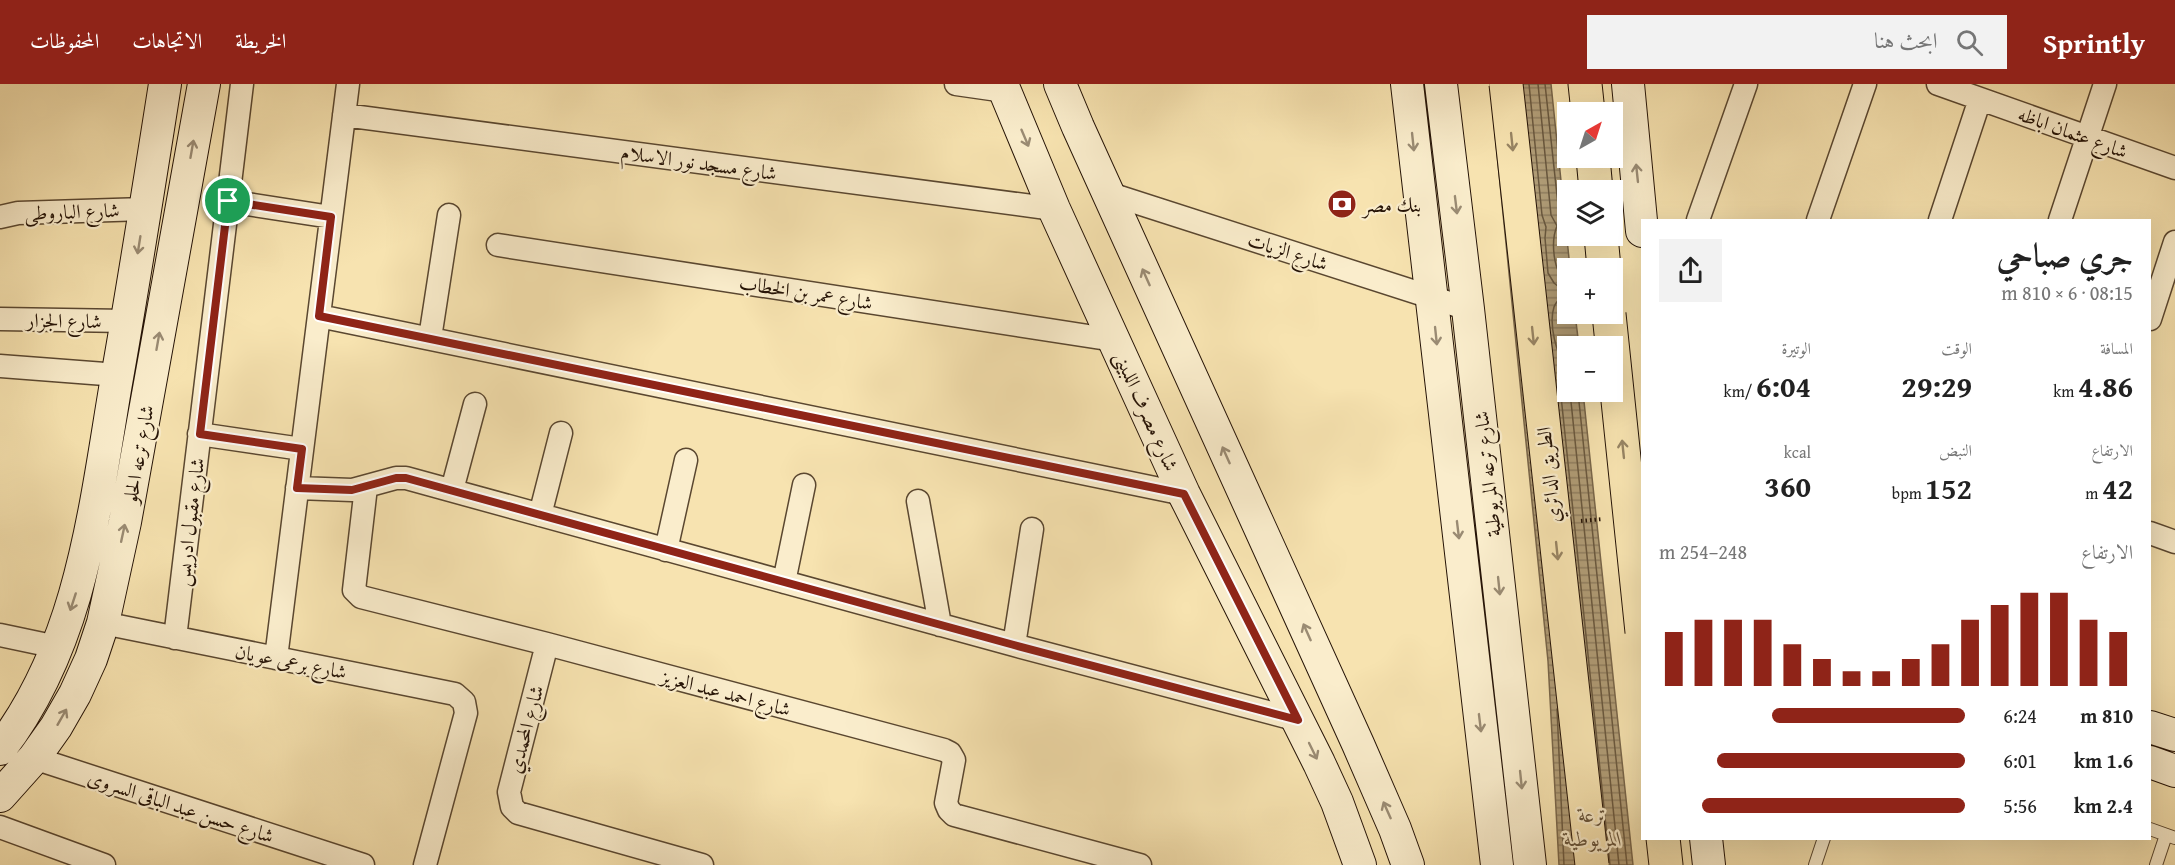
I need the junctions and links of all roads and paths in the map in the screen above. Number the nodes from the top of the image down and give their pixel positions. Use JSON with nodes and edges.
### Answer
{"nodes":[{"id":1,"x":165,"y":84,"type":"edge"},
{"id":2,"x":204,"y":84,"type":"edge"},
{"id":3,"x":242,"y":84,"type":"edge"},
{"id":4,"x":348,"y":84,"type":"edge"},
{"id":5,"x":956,"y":84,"type":"edge"},
{"id":6,"x":1060,"y":84,"type":"edge"},
{"id":7,"x":1407,"y":84,"type":"edge"},
{"id":8,"x":1441,"y":84,"type":"edge"},
{"id":9,"x":1506,"y":84,"type":"edge"},
{"id":10,"x":1585,"y":84,"type":"edge"},
{"id":11,"x":1628,"y":84,"type":"edge"},
{"id":12,"x":1746,"y":84,"type":"edge"},
{"id":13,"x":1865,"y":84,"type":"edge"},
{"id":14,"x":1938,"y":84,"type":"edge"},
{"id":15,"x":2105,"y":84,"type":"edge"},
{"id":16,"x":1004,"y":87,"type":"edge"},
{"id":17,"x":1980,"y":99,"type":"junction"},
{"id":18,"x":1587,"y":102,"type":"edge"},
{"id":19,"x":344,"y":115,"type":"junction"},
{"id":20,"x":2088,"y":137,"type":"junction"},
{"id":21,"x":2175,"y":168,"type":"edge"},
{"id":22,"x":1107,"y":193,"type":"junction"},
{"id":23,"x":228,"y":201,"type":"junction"},
{"id":24,"x":145,"y":209,"type":"junction"},
{"id":25,"x":1054,"y":209,"type":"junction"},
{"id":26,"x":449,"y":215,"type":"dead end"},
{"id":27,"x":0,"y":217,"type":"edge"},
{"id":28,"x":331,"y":217,"type":"junction"},
{"id":29,"x":1698,"y":219,"type":"edge"},
{"id":30,"x":1818,"y":219,"type":"edge"},
{"id":31,"x":1940,"y":219,"type":"edge"},
{"id":32,"x":2060,"y":219,"type":"edge"},
{"id":33,"x":1641,"y":220,"type":"edge"},
{"id":34,"x":2175,"y":242,"type":"edge"},
{"id":35,"x":498,"y":245,"type":"dead end"},
{"id":36,"x":1432,"y":297,"type":"junction"},
{"id":37,"x":1468,"y":309,"type":"junction"},
{"id":38,"x":319,"y":316,"type":"junction"},
{"id":39,"x":2151,"y":316,"type":"edge"},
{"id":40,"x":0,"y":319,"type":"edge"},
{"id":41,"x":127,"y":321,"type":"junction"},
{"id":42,"x":1610,"y":324,"type":"edge"},
{"id":43,"x":430,"y":338,"type":"junction"},
{"id":44,"x":1114,"y":340,"type":"junction"},
{"id":45,"x":0,"y":366,"type":"edge"},
{"id":46,"x":118,"y":375,"type":"junction"},
{"id":47,"x":475,"y":404,"type":"dead end"},
{"id":48,"x":561,"y":433,"type":"dead end"},
{"id":49,"x":200,"y":434,"type":"junction"},
{"id":50,"x":106,"y":441,"type":"junction"},
{"id":51,"x":139,"y":449,"type":"junction"},
{"id":52,"x":302,"y":449,"type":"junction"},
{"id":53,"x":686,"y":460,"type":"dead end"},
{"id":54,"x":804,"y":485,"type":"dead end"},
{"id":55,"x":297,"y":488,"type":"junction"},
{"id":56,"x":366,"y":488,"type":"junction"},
{"id":57,"x":452,"y":490,"type":"junction"},
{"id":58,"x":1184,"y":494,"type":"junction"},
{"id":59,"x":918,"y":501,"type":"dead end"},
{"id":60,"x":540,"y":515,"type":"junction"},
{"id":61,"x":1032,"y":529,"type":"dead end"},
{"id":62,"x":2151,"y":533,"type":"edge"},
{"id":63,"x":2175,"y":542,"type":"edge"},
{"id":64,"x":666,"y":550,"type":"junction"},
{"id":65,"x":784,"y":582,"type":"junction"},
{"id":66,"x":1641,"y":622,"type":"edge"},
{"id":67,"x":104,"y":623,"type":"junction"},
{"id":68,"x":940,"y":625,"type":"junction"},
{"id":69,"x":0,"y":635,"type":"edge"},
{"id":70,"x":175,"y":638,"type":"junction"},
{"id":71,"x":547,"y":644,"type":"junction"},
{"id":72,"x":1014,"y":645,"type":"junction"},
{"id":73,"x":57,"y":647,"type":"junction"},
{"id":74,"x":276,"y":658,"type":"junction"},
{"id":75,"x":1298,"y":720,"type":"junction"},
{"id":76,"x":2151,"y":727,"type":"edge"},
{"id":77,"x":2175,"y":735,"type":"edge"},
{"id":78,"x":0,"y":749,"type":"edge"},
{"id":79,"x":34,"y":758,"type":"junction"},
{"id":80,"x":2151,"y":762,"type":"edge"},
{"id":81,"x":2175,"y":771,"type":"edge"},
{"id":82,"x":0,"y":796,"type":"edge"},
{"id":83,"x":0,"y":828,"type":"edge"},
{"id":84,"x":2151,"y":829,"type":"edge"},
{"id":85,"x":2170,"y":836,"type":"edge"},
{"id":86,"x":1663,"y":840,"type":"edge"},
{"id":87,"x":1706,"y":840,"type":"edge"},
{"id":88,"x":1823,"y":840,"type":"edge"},
{"id":89,"x":104,"y":865,"type":"edge"},
{"id":90,"x":363,"y":865,"type":"edge"},
{"id":91,"x":425,"y":865,"type":"edge"},
{"id":92,"x":702,"y":865,"type":"edge"},
{"id":93,"x":1140,"y":865,"type":"edge"},
{"id":94,"x":1360,"y":865,"type":"edge"},
{"id":95,"x":1408,"y":865,"type":"edge"},
{"id":96,"x":1497,"y":865,"type":"edge"},
{"id":97,"x":1530,"y":865,"type":"edge"},
{"id":98,"x":1592,"y":865,"type":"edge"},
{"id":99,"x":1666,"y":865,"type":"edge"},
{"id":100,"x":1709,"y":865,"type":"edge"},
{"id":101,"x":1815,"y":865,"type":"edge"},
{"id":102,"x":2156,"y":865,"type":"edge"}],
"edges":[{"from":1,"to":24,"type":"main road","name":"شارع ترعه الحلو"},
{"from":51,"to":2,"type":"main road","name":"شارع ترعه الحلو","one_way":true},
{"from":3,"to":23,"type":"street","name":"شارع مقبول ادريس"},
{"from":4,"to":19,"type":"street"},
{"from":5,"to":16,"type":"street"},
{"from":6,"to":22,"type":"main road"},
{"from":7,"to":36,"type":"main road","one_way":true},
{"from":8,"to":37,"type":"main road","name":"شارع ترعه المريوطية","one_way":true},
{"from":9,"to":98,"type":"highway","name":"الطريق الدائري","one_way":true,"bridge":true},
{"from":10,"to":18,"type":"highway"},
{"from":33,"to":11,"type":"main road","one_way":true},
{"from":12,"to":29,"type":"street"},
{"from":13,"to":30,"type":"street"},
{"from":14,"to":17,"type":"street","name":"شارع عثمان اباظه"},
{"from":15,"to":20,"type":"street"},
{"from":16,"to":25,"type":"main road","name":"شارع مصرف اللبينى","one_way":true},
{"from":17,"to":20,"type":"street","name":"شارع عثمان اباظه"},
{"from":17,"to":31,"type":"street"},
{"from":19,"to":25,"type":"street","name":"شارع مسجد نور الاسلام"},
{"from":19,"to":28,"type":"street"},
{"from":20,"to":21,"type":"street","name":"شارع عثمان اباظه"},
{"from":20,"to":32,"type":"street"},
{"from":22,"to":36,"type":"street","name":"شارع الزيات"},
{"from":95,"to":22,"type":"main road","one_way":true},
{"from":23,"to":28,"type":"street"},
{"from":23,"to":49,"type":"street","name":"شارع مقبول ادريس"},
{"from":24,"to":27,"type":"street","name":"شارع الباروطى"},
{"from":24,"to":41,"type":"main road","name":"شارع ترعه الحلو","one_way":true},
{"from":25,"to":44,"type":"main road","name":"شارع مصرف اللبينى"},
{"from":26,"to":43,"type":"street"},
{"from":28,"to":38,"type":"street"},
{"from":34,"to":39,"type":"street"},
{"from":35,"to":44,"type":"street","name":"شارع عمر بن الخطاب"},
{"from":36,"to":37,"type":"street","name":"شارع الزيات"},
{"from":36,"to":96,"type":"main road","one_way":true},
{"from":37,"to":97,"type":"main road","name":"شارع ترعه المريوطية","one_way":true},
{"from":38,"to":43,"type":"street"},
{"from":38,"to":52,"type":"street"},
{"from":40,"to":41,"type":"street","name":"شارع الجزار"},
{"from":41,"to":46,"type":"main road","name":"شارع ترعه الحلو"},
{"from":66,"to":42,"type":"highway","one_way":true,"bridge":true},
{"from":43,"to":58,"type":"street"},
{"from":44,"to":58,"type":"main road","name":"شارع مصرف اللبينى"},
{"from":45,"to":46,"type":"street"},
{"from":46,"to":50,"type":"main road","name":"شارع ترعه الحلو"},
{"from":47,"to":57,"type":"street"},
{"from":48,"to":60,"type":"street"},
{"from":49,"to":52,"type":"street"},
{"from":49,"to":70,"type":"street","name":"شارع مقبول ادريس"},
{"from":50,"to":51,"type":"main road"},
{"from":50,"to":73,"type":"main road","name":"شارع ترعه الحلو","one_way":true},
{"from":67,"to":51,"type":"main road","name":"شارع ترعه الحلو","one_way":true},
{"from":52,"to":55,"type":"street"},
{"from":53,"to":64,"type":"street"},
{"from":54,"to":65,"type":"street"},
{"from":55,"to":56,"type":"street"},
{"from":55,"to":74,"type":"street"},
{"from":56,"to":57,"type":"street"},
{"from":56,"to":71,"type":"street","name":"شارع احمد عبد العزيز"},
{"from":57,"to":60,"type":"street"},
{"from":58,"to":75,"type":"main road","name":"شارع مصرف اللبينى"},
{"from":59,"to":68,"type":"street"},
{"from":60,"to":64,"type":"street"},
{"from":61,"to":72,"type":"street"},
{"from":62,"to":63,"type":"street"},
{"from":64,"to":65,"type":"street"},
{"from":65,"to":68,"type":"street"},
{"from":67,"to":70,"type":"street","name":"شارع برعى عويان"},
{"from":79,"to":67,"type":"main road","name":"شارع ترعه الحلو","one_way":true},
{"from":68,"to":72,"type":"street"},
{"from":69,"to":73,"type":"street"},
{"from":70,"to":74,"type":"street","name":"شارع برعى عويان"},
{"from":71,"to":92,"type":"street","name":"شارع المحمدي"},
{"from":71,"to":93,"type":"street","name":"شارع احمد عبد العزيز"},
{"from":72,"to":75,"type":"street"},
{"from":73,"to":78,"type":"main road","name":"شارع ترعه الحلو"},
{"from":74,"to":91,"type":"street","name":"شارع برعى عويان"},
{"from":75,"to":94,"type":"main road","name":"شارع مصرف اللبينى","one_way":true},
{"from":76,"to":77,"type":"main road"},
{"from":79,"to":82,"type":"main road","name":"شارع ترعه الحلو"},
{"from":79,"to":90,"type":"street","name":"شارع حسن عبد الباقى السروى"},
{"from":80,"to":81,"type":"main road"},
{"from":83,"to":89,"type":"street"},
{"from":84,"to":85,"type":"lane"},
{"from":85,"to":102,"type":"lane"},
{"from":86,"to":99,"type":"highway"},
{"from":87,"to":100,"type":"main road"},
{"from":88,"to":101,"type":"lane"}]}
